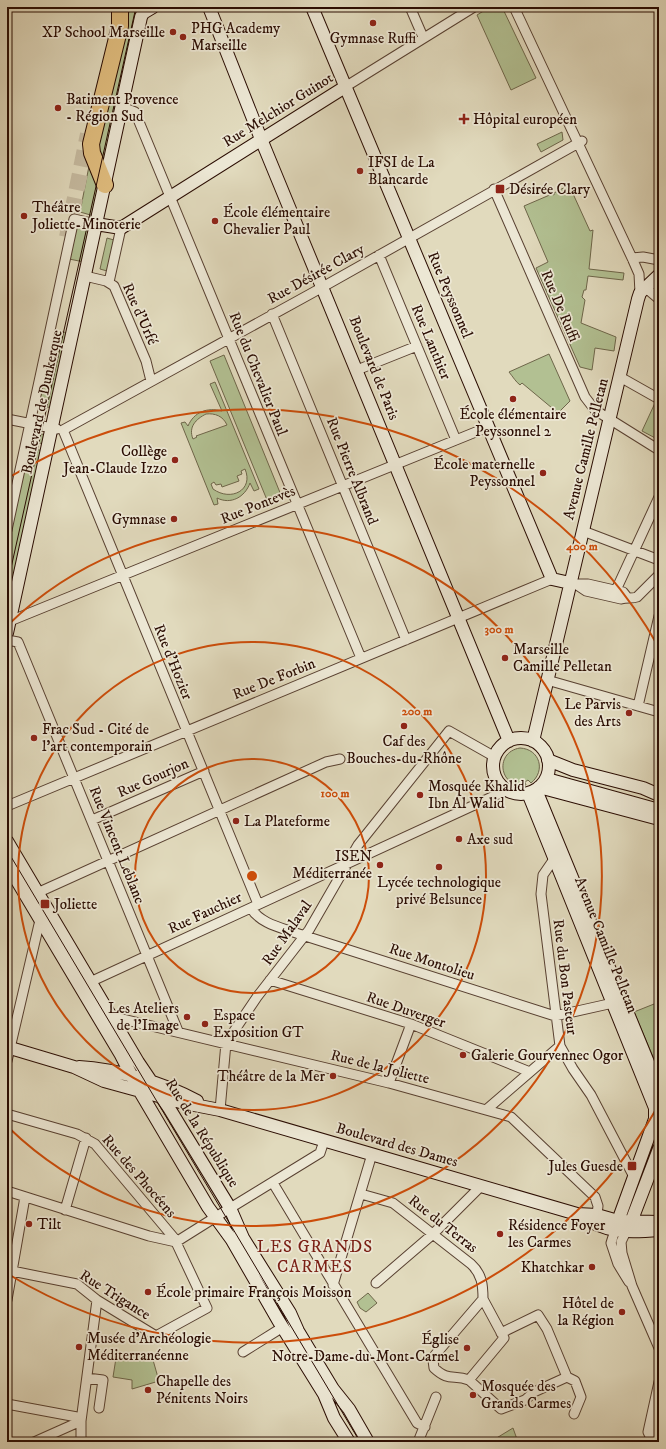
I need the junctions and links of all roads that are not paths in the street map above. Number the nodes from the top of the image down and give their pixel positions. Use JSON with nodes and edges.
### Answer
{"nodes":[{"id":1,"x":113,"y":7,"type":"edge"},
{"id":2,"x":120,"y":7,"type":"edge"},
{"id":3,"x":153,"y":7,"type":"edge"},
{"id":4,"x":209,"y":7,"type":"edge"},
{"id":5,"x":312,"y":7,"type":"edge"},
{"id":6,"x":410,"y":7,"type":"edge"},
{"id":7,"x":474,"y":7,"type":"edge"},
{"id":8,"x":514,"y":7,"type":"edge"},
{"id":9,"x":423,"y":37,"type":"junction"},
{"id":10,"x":346,"y":87,"type":"junction"},
{"id":11,"x":93,"y":103,"type":"dead end"},
{"id":12,"x":122,"y":107,"type":"junction"},
{"id":13,"x":261,"y":139,"type":"junction"},
{"id":14,"x":580,"y":142,"type":"junction"},
{"id":15,"x":105,"y":185,"type":"junction"},
{"id":16,"x":494,"y":189,"type":"junction"},
{"id":17,"x":170,"y":197,"type":"junction"},
{"id":18,"x":96,"y":224,"type":"junction"},
{"id":19,"x":121,"y":228,"type":"junction"},
{"id":20,"x":409,"y":238,"type":"junction"},
{"id":21,"x":379,"y":255,"type":"junction"},
{"id":22,"x":658,"y":256,"type":"edge"},
{"id":23,"x":632,"y":258,"type":"junction"},
{"id":24,"x":659,"y":275,"type":"edge"},
{"id":25,"x":85,"y":276,"type":"junction"},
{"id":26,"x":109,"y":282,"type":"junction"},
{"id":27,"x":323,"y":286,"type":"junction"},
{"id":28,"x":643,"y":290,"type":"junction"},
{"id":29,"x":659,"y":299,"type":"edge"},
{"id":30,"x":272,"y":314,"type":"junction"},
{"id":31,"x":228,"y":338,"type":"junction"},
{"id":32,"x":417,"y":346,"type":"junction"},
{"id":33,"x":357,"y":370,"type":"junction"},
{"id":34,"x":620,"y":377,"type":"junction"},
{"id":35,"x":151,"y":381,"type":"junction"},
{"id":36,"x":659,"y":399,"type":"edge"},
{"id":37,"x":7,"y":419,"type":"edge"},
{"id":38,"x":613,"y":421,"type":"junction"},
{"id":39,"x":30,"y":424,"type":"junction"},
{"id":40,"x":488,"y":428,"type":"junction"},
{"id":41,"x":58,"y":429,"type":"junction"},
{"id":42,"x":456,"y":440,"type":"junction"},
{"id":43,"x":659,"y":450,"type":"edge"},
{"id":44,"x":395,"y":463,"type":"junction"},
{"id":45,"x":343,"y":485,"type":"junction"},
{"id":46,"x":659,"y":497,"type":"edge"},
{"id":47,"x":296,"y":504,"type":"junction"},
{"id":48,"x":7,"y":530,"type":"edge"},
{"id":49,"x":583,"y":531,"type":"junction"},
{"id":50,"x":634,"y":551,"type":"junction"},
{"id":51,"x":659,"y":560,"type":"edge"},
{"id":52,"x":659,"y":575,"type":"edge"},
{"id":53,"x":123,"y":576,"type":"junction"},
{"id":54,"x":552,"y":579,"type":"junction"},
{"id":55,"x":573,"y":584,"type":"junction"},
{"id":56,"x":616,"y":590,"type":"junction"},
{"id":57,"x":630,"y":598,"type":"junction"},
{"id":58,"x":659,"y":616,"type":"edge"},
{"id":59,"x":458,"y":618,"type":"junction"},
{"id":60,"x":10,"y":621,"type":"junction"},
{"id":61,"x":7,"y":633,"type":"edge"},
{"id":62,"x":7,"y":640,"type":"edge"},
{"id":63,"x":406,"y":640,"type":"junction"},
{"id":64,"x":361,"y":658,"type":"junction"},
{"id":65,"x":547,"y":680,"type":"junction"},
{"id":66,"x":638,"y":706,"type":"junction"},
{"id":67,"x":659,"y":712,"type":"edge"},
{"id":68,"x":187,"y":731,"type":"junction"},
{"id":69,"x":509,"y":741,"type":"junction"},
{"id":70,"x":533,"y":741,"type":"junction"},
{"id":71,"x":495,"y":757,"type":"junction"},
{"id":72,"x":340,"y":759,"type":"dead end"},
{"id":73,"x":548,"y":760,"type":"junction"},
{"id":74,"x":204,"y":771,"type":"junction"},
{"id":75,"x":75,"y":778,"type":"junction"},
{"id":76,"x":537,"y":787,"type":"junction"},
{"id":77,"x":506,"y":790,"type":"junction"},
{"id":78,"x":659,"y":795,"type":"edge"},
{"id":79,"x":7,"y":806,"type":"edge"},
{"id":80,"x":219,"y":809,"type":"junction"},
{"id":81,"x":659,"y":810,"type":"edge"},
{"id":82,"x":659,"y":819,"type":"edge"},
{"id":83,"x":92,"y":820,"type":"junction"},
{"id":84,"x":7,"y":841,"type":"edge"},
{"id":85,"x":554,"y":859,"type":"junction"},
{"id":86,"x":108,"y":860,"type":"junction"},
{"id":87,"x":347,"y":863,"type":"junction"},
{"id":88,"x":7,"y":864,"type":"edge"},
{"id":89,"x":37,"y":893,"type":"junction"},
{"id":90,"x":254,"y":906,"type":"junction"},
{"id":91,"x":40,"y":920,"type":"junction"},
{"id":92,"x":305,"y":936,"type":"junction"},
{"id":93,"x":147,"y":956,"type":"junction"},
{"id":94,"x":270,"y":980,"type":"junction"},
{"id":95,"x":90,"y":982,"type":"junction"},
{"id":96,"x":613,"y":1003,"type":"junction"},
{"id":97,"x":110,"y":1016,"type":"junction"},
{"id":98,"x":555,"y":1016,"type":"junction"},
{"id":99,"x":411,"y":1024,"type":"junction"},
{"id":100,"x":178,"y":1031,"type":"junction"},
{"id":101,"x":226,"y":1043,"type":"junction"},
{"id":102,"x":560,"y":1046,"type":"junction"},
{"id":103,"x":8,"y":1048,"type":"edge"},
{"id":104,"x":121,"y":1055,"type":"junction"},
{"id":105,"x":7,"y":1061,"type":"edge"},
{"id":106,"x":74,"y":1067,"type":"junction"},
{"id":107,"x":107,"y":1070,"type":"junction"},
{"id":108,"x":530,"y":1072,"type":"junction"},
{"id":109,"x":131,"y":1076,"type":"junction"},
{"id":110,"x":152,"y":1083,"type":"junction"},
{"id":111,"x":389,"y":1083,"type":"junction"},
{"id":112,"x":659,"y":1089,"type":"edge"},
{"id":113,"x":139,"y":1090,"type":"junction"},
{"id":114,"x":161,"y":1097,"type":"junction"},
{"id":115,"x":184,"y":1103,"type":"junction"},
{"id":116,"x":214,"y":1108,"type":"junction"},
{"id":117,"x":486,"y":1110,"type":"junction"},
{"id":118,"x":7,"y":1114,"type":"edge"},
{"id":119,"x":175,"y":1118,"type":"junction"},
{"id":120,"x":86,"y":1138,"type":"junction"},
{"id":121,"x":324,"y":1140,"type":"junction"},
{"id":122,"x":659,"y":1149,"type":"edge"},
{"id":123,"x":372,"y":1154,"type":"junction"},
{"id":124,"x":634,"y":1178,"type":"junction"},
{"id":125,"x":273,"y":1183,"type":"junction"},
{"id":126,"x":481,"y":1186,"type":"junction"},
{"id":127,"x":7,"y":1191,"type":"edge"},
{"id":128,"x":361,"y":1194,"type":"junction"},
{"id":129,"x":25,"y":1197,"type":"junction"},
{"id":130,"x":230,"y":1208,"type":"junction"},
{"id":131,"x":65,"y":1210,"type":"junction"},
{"id":132,"x":577,"y":1214,"type":"junction"},
{"id":133,"x":597,"y":1215,"type":"junction"},
{"id":134,"x":159,"y":1218,"type":"junction"},
{"id":135,"x":213,"y":1219,"type":"junction"},
{"id":136,"x":659,"y":1222,"type":"edge"},
{"id":137,"x":622,"y":1226,"type":"junction"},
{"id":138,"x":659,"y":1230,"type":"edge"},
{"id":139,"x":433,"y":1234,"type":"junction"},
{"id":140,"x":149,"y":1236,"type":"junction"},
{"id":141,"x":176,"y":1242,"type":"junction"},
{"id":142,"x":10,"y":1272,"type":"edge"},
{"id":143,"x":376,"y":1284,"type":"dead end"},
{"id":144,"x":333,"y":1285,"type":"junction"},
{"id":145,"x":483,"y":1299,"type":"junction"},
{"id":146,"x":7,"y":1300,"type":"edge"},
{"id":147,"x":97,"y":1300,"type":"junction"},
{"id":148,"x":283,"y":1327,"type":"junction"},
{"id":149,"x":502,"y":1335,"type":"junction"},
{"id":150,"x":156,"y":1336,"type":"joint"},
{"id":151,"x":659,"y":1348,"type":"edge"},
{"id":152,"x":243,"y":1352,"type":"dead end"},
{"id":153,"x":87,"y":1378,"type":"junction"},
{"id":154,"x":568,"y":1378,"type":"junction"},
{"id":155,"x":469,"y":1380,"type":"junction"},
{"id":156,"x":659,"y":1382,"type":"edge"},
{"id":157,"x":436,"y":1397,"type":"dead end"},
{"id":158,"x":7,"y":1404,"type":"edge"},
{"id":159,"x":99,"y":1408,"type":"dead end"},
{"id":160,"x":574,"y":1414,"type":"dead end"},
{"id":161,"x":81,"y":1421,"type":"junction"},
{"id":162,"x":659,"y":1421,"type":"edge"},
{"id":163,"x":425,"y":1426,"type":"junction"},
{"id":164,"x":649,"y":1439,"type":"edge"},
{"id":165,"x":34,"y":1442,"type":"edge"},
{"id":166,"x":81,"y":1442,"type":"edge"},
{"id":167,"x":349,"y":1442,"type":"edge"},
{"id":168,"x":368,"y":1442,"type":"edge"},
{"id":169,"x":418,"y":1442,"type":"edge"}],
"edges":[{"from":1,"to":11,"type":"highway"},
{"from":2,"to":15,"type":"highway"},
{"from":3,"to":12,"type":"street","name":"Boulevard de Dunkerque"},
{"from":4,"to":13,"type":"street","name":"Boulevard de Paris"},
{"from":5,"to":10,"type":"street","name":"Rue Peyssonnel"},
{"from":6,"to":9,"type":"street"},
{"from":7,"to":9,"type":"street","name":"Rue Melchior Guinot"},
{"from":8,"to":14,"type":"street","name":"Avenue Camille Pelletan"},
{"from":9,"to":10,"type":"street","name":"Rue Melchior Guinot"},
{"from":10,"to":13,"type":"street","name":"Rue Melchior Guinot"},
{"from":10,"to":20,"type":"street","name":"Rue Peyssonnel"},
{"from":12,"to":15,"type":"street","name":"Boulevard de Dunkerque"},
{"from":12,"to":17,"type":"street","name":"Rue du Chevalier Paul"},
{"from":13,"to":17,"type":"street","name":"Rue Melchior Guinot"},
{"from":13,"to":27,"type":"street","name":"Boulevard de Paris"},
{"from":14,"to":16,"type":"street","name":"Rue Désirée Clary"},
{"from":14,"to":23,"type":"street","name":"Avenue Camille Pelletan"},
{"from":15,"to":18,"type":"street","name":"Boulevard de Dunkerque"},
{"from":16,"to":20,"type":"street","name":"Rue Désirée Clary"},
{"from":16,"to":38,"type":"street","name":"Rue De Ruffi"},
{"from":17,"to":19,"type":"street","name":"Rue Melchior Guinot"},
{"from":17,"to":31,"type":"street","name":"Rue du Chevalier Paul"},
{"from":18,"to":19,"type":"street"},
{"from":18,"to":25,"type":"street","name":"Boulevard de Dunkerque"},
{"from":18,"to":39,"type":"street","name":"Boulevard de Dunkerque"},
{"from":19,"to":26,"type":"street"},
{"from":20,"to":21,"type":"street","name":"Rue Désirée Clary"},
{"from":20,"to":40,"type":"street","name":"Rue Peyssonnel"},
{"from":21,"to":27,"type":"street","name":"Rue Désirée Clary"},
{"from":21,"to":32,"type":"street","name":"Rue Lanthier"},
{"from":22,"to":23,"type":"street"},
{"from":23,"to":28,"type":"street","name":"Avenue Camille Pelletan"},
{"from":24,"to":28,"type":"street"},
{"from":25,"to":26,"type":"street","name":"Rue d'Urfé"},
{"from":25,"to":41,"type":"street","name":"Boulevard de Dunkerque"},
{"from":26,"to":35,"type":"street","name":"Rue d'Urfé"},
{"from":27,"to":30,"type":"street","name":"Rue Désirée Clary"},
{"from":27,"to":33,"type":"street","name":"Boulevard de Paris"},
{"from":28,"to":29,"type":"street"},
{"from":28,"to":34,"type":"street","name":"Avenue Camille Pelletan"},
{"from":30,"to":31,"type":"street","name":"Rue Désirée Clary"},
{"from":30,"to":45,"type":"street","name":"Rue Pierre Albrand"},
{"from":31,"to":35,"type":"street","name":"Rue Désirée Clary"},
{"from":31,"to":47,"type":"street","name":"Rue du Chevalier Paul"},
{"from":32,"to":33,"type":"street"},
{"from":32,"to":42,"type":"street","name":"Rue Lanthier"},
{"from":33,"to":44,"type":"street","name":"Boulevard de Paris"},
{"from":34,"to":36,"type":"street"},
{"from":34,"to":38,"type":"street","name":"Avenue Camille Pelletan"},
{"from":35,"to":41,"type":"street","name":"Rue Désirée Clary"},
{"from":37,"to":39,"type":"street"},
{"from":38,"to":43,"type":"street","name":"Rue De Ruffi"},
{"from":38,"to":49,"type":"street","name":"Avenue Camille Pelletan"},
{"from":39,"to":41,"type":"street"},
{"from":39,"to":48,"type":"street","name":"Boulevard de Dunkerque"},
{"from":40,"to":42,"type":"street","name":"Rue Pontevès"},
{"from":40,"to":54,"type":"street","name":"Rue Peyssonnel"},
{"from":41,"to":53,"type":"street","name":"Rue d'Hozier"},
{"from":41,"to":60,"type":"street","name":"Boulevard de Dunkerque"},
{"from":42,"to":44,"type":"street","name":"Rue Pontevès"},
{"from":44,"to":45,"type":"street","name":"Rue Pontevès"},
{"from":44,"to":59,"type":"street","name":"Boulevard de Paris"},
{"from":45,"to":47,"type":"street","name":"Rue Pontevès"},
{"from":45,"to":63,"type":"street","name":"Rue Pierre Albrand"},
{"from":46,"to":50,"type":"street"},
{"from":47,"to":53,"type":"street","name":"Rue Pontevès"},
{"from":47,"to":64,"type":"street","name":"Rue du Chevalier Paul"},
{"from":49,"to":50,"type":"street"},
{"from":49,"to":55,"type":"street","name":"Avenue Camille Pelletan"},
{"from":50,"to":51,"type":"street"},
{"from":50,"to":56,"type":"street"},
{"from":52,"to":57,"type":"street"},
{"from":53,"to":60,"type":"street","name":"Rue Pontevès"},
{"from":53,"to":68,"type":"street","name":"Rue d'Hozier"},
{"from":54,"to":55,"type":"street"},
{"from":54,"to":59,"type":"street","name":"Rue De Forbin"},
{"from":55,"to":56,"type":"street"},
{"from":55,"to":57,"type":"street"},
{"from":55,"to":65,"type":"street","name":"Avenue Camille Pelletan"},
{"from":56,"to":57,"type":"street"},
{"from":58,"to":66,"type":"street"},
{"from":59,"to":63,"type":"street","name":"Rue De Forbin"},
{"from":59,"to":69,"type":"street","name":"Boulevard de Paris"},
{"from":60,"to":61,"type":"street","name":"Boulevard de Dunkerque"},
{"from":62,"to":75,"type":"street","name":"Rue Vincent Leblanc"},
{"from":63,"to":64,"type":"street","name":"Rue De Forbin"},
{"from":64,"to":68,"type":"street","name":"Rue De Forbin"},
{"from":65,"to":66,"type":"street"},
{"from":65,"to":70,"type":"street","name":"Avenue Camille Pelletan"},
{"from":66,"to":67,"type":"street"},
{"from":68,"to":74,"type":"street","name":"Rue d'Hozier"},
{"from":68,"to":75,"type":"street","name":"Rue De Forbin"},
{"from":69,"to":70,"type":"street"},
{"from":69,"to":71,"type":"street"},
{"from":70,"to":73,"type":"street"},
{"from":71,"to":77,"type":"street"},
{"from":71,"to":87,"type":"street","name":"Rue Malaval"},
{"from":72,"to":80,"type":"street"},
{"from":73,"to":76,"type":"street"},
{"from":73,"to":78,"type":"street"},
{"from":74,"to":80,"type":"street","name":"Rue d'Hozier"},
{"from":74,"to":83,"type":"street","name":"Rue Gourjon"},
{"from":75,"to":79,"type":"street","name":"Rue De Forbin"},
{"from":75,"to":83,"type":"street","name":"Rue Vincent Leblanc"},
{"from":76,"to":77,"type":"street"},
{"from":76,"to":81,"type":"street"},
{"from":76,"to":82,"type":"street"},
{"from":76,"to":85,"type":"street","name":"Avenue Camille Pelletan"},
{"from":76,"to":112,"type":"street","name":"Avenue Camille Pelletan"},
{"from":77,"to":87,"type":"street","name":"Rue Fauchier"},
{"from":80,"to":86,"type":"street"},
{"from":80,"to":90,"type":"street","name":"Rue d'Hozier"},
{"from":83,"to":86,"type":"street","name":"Rue Vincent Leblanc"},
{"from":84,"to":89,"type":"street","name":"Rue de la République"},
{"from":85,"to":96,"type":"street","name":"Avenue Camille Pelletan"},
{"from":85,"to":98,"type":"street","name":"Rue du Bon Pasteur"},
{"from":86,"to":89,"type":"street"},
{"from":86,"to":93,"type":"street","name":"Rue Vincent Leblanc"},
{"from":87,"to":90,"type":"street","name":"Rue Fauchier"},
{"from":87,"to":92,"type":"street","name":"Rue Malaval"},
{"from":88,"to":91,"type":"street","name":"Rue de la République"},
{"from":89,"to":95,"type":"street","name":"Rue de la République"},
{"from":90,"to":92,"type":"street","name":"Rue Montolieu"},
{"from":90,"to":93,"type":"street","name":"Rue Fauchier"},
{"from":91,"to":103,"type":"street"},
{"from":91,"to":104,"type":"street","name":"Rue de la République"},
{"from":92,"to":94,"type":"street","name":"Rue Malaval"},
{"from":92,"to":98,"type":"street","name":"Rue Montolieu"},
{"from":93,"to":95,"type":"street","name":"Rue Fauchier"},
{"from":93,"to":100,"type":"street","name":"Rue Vincent Leblanc"},
{"from":94,"to":99,"type":"street","name":"Rue Duverger"},
{"from":94,"to":101,"type":"street","name":"Rue Malaval"},
{"from":95,"to":97,"type":"street","name":"Rue de la République"},
{"from":96,"to":98,"type":"street"},
{"from":96,"to":124,"type":"street","name":"Avenue Camille Pelletan"},
{"from":97,"to":100,"type":"street","name":"Rue de la Joliette"},
{"from":97,"to":110,"type":"street","name":"Rue de la République"},
{"from":98,"to":102,"type":"street","name":"Rue du Bon Pasteur"},
{"from":99,"to":108,"type":"street","name":"Rue Duverger"},
{"from":99,"to":111,"type":"street"},
{"from":100,"to":101,"type":"street","name":"Rue de la Joliette"},
{"from":101,"to":111,"type":"street","name":"Rue de la Joliette"},
{"from":101,"to":116,"type":"street","name":"Rue Malaval"},
{"from":102,"to":108,"type":"street"},
{"from":102,"to":124,"type":"street","name":"Rue du Bon Pasteur"},
{"from":103,"to":105,"type":"street"},
{"from":103,"to":106,"type":"street","name":"Boulevard des Dames"},
{"from":104,"to":107,"type":"street"},
{"from":104,"to":109,"type":"street","name":"Rue de la République"},
{"from":106,"to":107,"type":"street","name":"Boulevard des Dames"},
{"from":106,"to":113,"type":"street","name":"Boulevard des Dames"},
{"from":107,"to":109,"type":"street","name":"Boulevard des Dames"},
{"from":108,"to":117,"type":"street"},
{"from":109,"to":110,"type":"street","name":"Boulevard des Dames"},
{"from":109,"to":113,"type":"street","name":"Rue de la République"},
{"from":110,"to":114,"type":"street","name":"Rue de la République"},
{"from":110,"to":116,"type":"street","name":"Boulevard des Dames"},
{"from":111,"to":117,"type":"street","name":"Rue de la Joliette"},
{"from":113,"to":114,"type":"street","name":"Boulevard des Dames"},
{"from":113,"to":135,"type":"street","name":"Rue de la République"},
{"from":114,"to":115,"type":"street","name":"Boulevard des Dames"},
{"from":114,"to":119,"type":"street","name":"Rue de la République"},
{"from":115,"to":116,"type":"street","name":"Boulevard des Dames"},
{"from":115,"to":119,"type":"street"},
{"from":116,"to":121,"type":"street","name":"Boulevard des Dames"},
{"from":117,"to":133,"type":"street","name":"Rue de la Joliette"},
{"from":118,"to":120,"type":"street","name":"Rue des Phocéens"},
{"from":119,"to":130,"type":"street","name":"Rue de la République"},
{"from":120,"to":131,"type":"street"},
{"from":120,"to":134,"type":"street","name":"Rue des Phocéens"},
{"from":121,"to":123,"type":"street","name":"Boulevard des Dames"},
{"from":121,"to":125,"type":"street"},
{"from":122,"to":137,"type":"street"},
{"from":123,"to":126,"type":"street","name":"Boulevard des Dames"},
{"from":123,"to":128,"type":"street"},
{"from":124,"to":137,"type":"street"},
{"from":125,"to":130,"type":"street"},
{"from":125,"to":144,"type":"street"},
{"from":126,"to":132,"type":"street","name":"Boulevard des Dames"},
{"from":126,"to":139,"type":"street"},
{"from":127,"to":129,"type":"street"},
{"from":128,"to":139,"type":"street","name":"Rue du Terras"},
{"from":128,"to":144,"type":"street"},
{"from":129,"to":131,"type":"street"},
{"from":129,"to":142,"type":"street"},
{"from":130,"to":135,"type":"street"},
{"from":130,"to":168,"type":"street","name":"Rue de la République"},
{"from":131,"to":140,"type":"street"},
{"from":132,"to":133,"type":"street","name":"Boulevard des Dames"},
{"from":132,"to":137,"type":"street","name":"Boulevard des Dames"},
{"from":133,"to":137,"type":"street","name":"Boulevard des Dames"},
{"from":134,"to":140,"type":"street"},
{"from":134,"to":141,"type":"street","name":"Rue des Phocéens"},
{"from":135,"to":141,"type":"street"},
{"from":135,"to":148,"type":"street","name":"Rue de la République"},
{"from":136,"to":137,"type":"street"},
{"from":137,"to":138,"type":"street"},
{"from":137,"to":151,"type":"street"},
{"from":139,"to":143,"type":"street"},
{"from":139,"to":145,"type":"street","name":"Rue du Terras"},
{"from":140,"to":141,"type":"street"},
{"from":141,"to":150,"type":"street","name":"Rue des Phocéens"},
{"from":142,"to":146,"type":"street"},
{"from":142,"to":147,"type":"street","name":"Rue Trigance"},
{"from":144,"to":163,"type":"street"},
{"from":145,"to":149,"type":"street"},
{"from":145,"to":155,"type":"street"},
{"from":147,"to":150,"type":"street","name":"Rue Trigance"},
{"from":147,"to":153,"type":"street"},
{"from":148,"to":152,"type":"street"},
{"from":148,"to":167,"type":"street","name":"Rue de la République"},
{"from":149,"to":154,"type":"street"},
{"from":149,"to":155,"type":"street"},
{"from":153,"to":159,"type":"street"},
{"from":153,"to":161,"type":"street"},
{"from":154,"to":155,"type":"street"},
{"from":154,"to":160,"type":"street"},
{"from":156,"to":164,"type":"street"},
{"from":157,"to":163,"type":"street"},
{"from":158,"to":161,"type":"street"},
{"from":161,"to":165,"type":"street"},
{"from":161,"to":166,"type":"street"},
{"from":162,"to":164,"type":"street"},
{"from":163,"to":169,"type":"street"}]}
